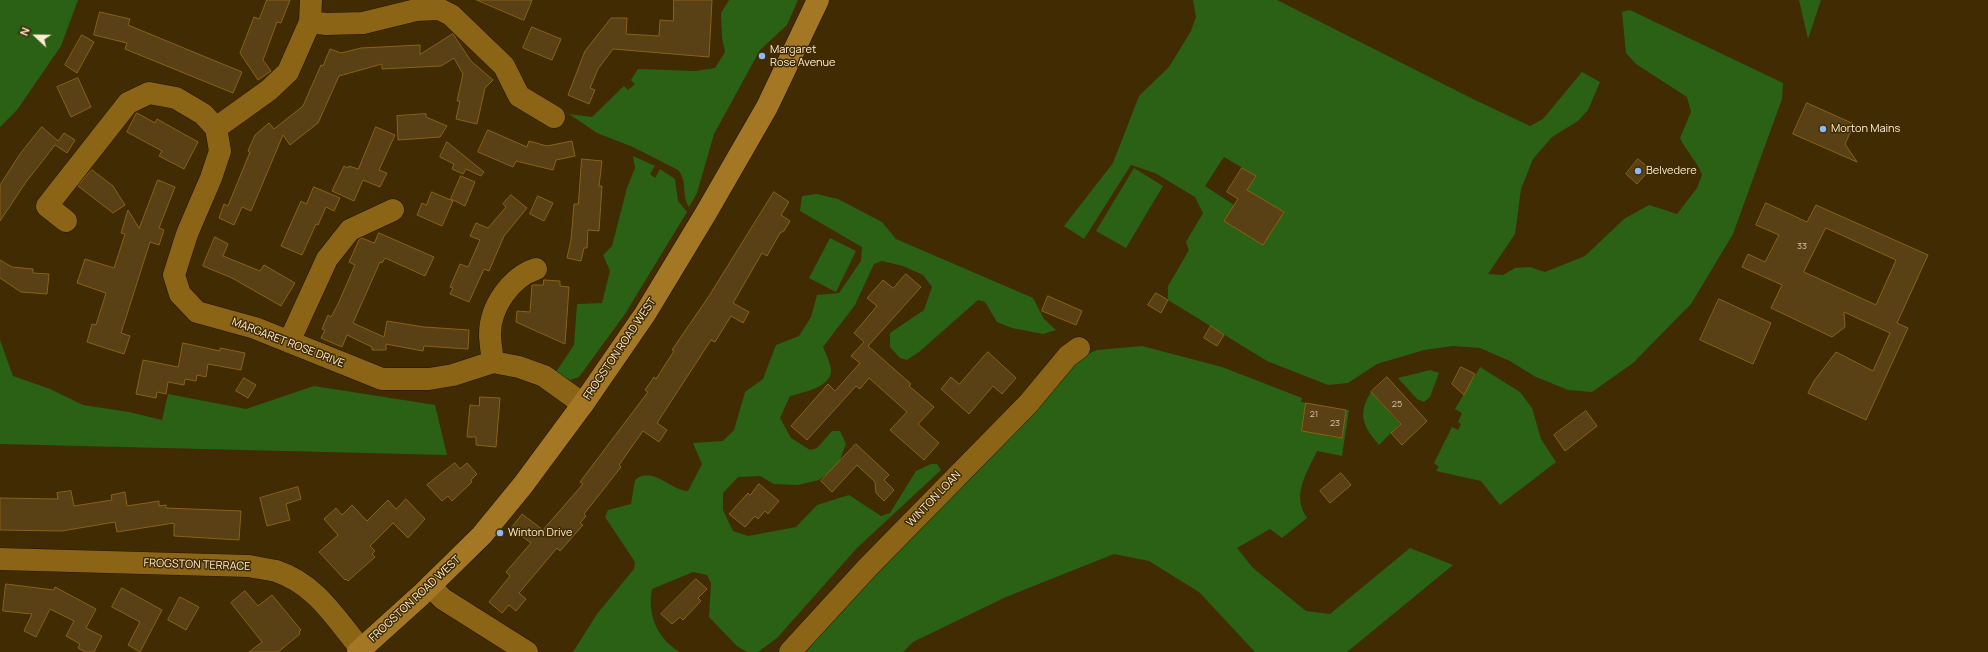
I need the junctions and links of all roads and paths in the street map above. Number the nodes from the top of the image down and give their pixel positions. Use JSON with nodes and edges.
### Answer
{"nodes":[{"id":1,"x":311,"y":0,"type":"edge"},
{"id":2,"x":818,"y":0,"type":"edge"},
{"id":3,"x":310,"y":22,"type":"junction"},
{"id":4,"x":554,"y":117,"type":"dead end"},
{"id":5,"x":216,"y":128,"type":"junction"},
{"id":6,"x":393,"y":210,"type":"dead end"},
{"id":7,"x":66,"y":222,"type":"dead end"},
{"id":8,"x":536,"y":269,"type":"dead end"},
{"id":9,"x":289,"y":342,"type":"junction"},
{"id":10,"x":1079,"y":348,"type":"dead end"},
{"id":11,"x":493,"y":362,"type":"junction"},
{"id":12,"x":583,"y":404,"type":"junction"},
{"id":13,"x":0,"y":559,"type":"edge"},
{"id":14,"x":430,"y":586,"type":"junction"},
{"id":15,"x":360,"y":651,"type":"edge"},
{"id":16,"x":527,"y":652,"type":"edge"},
{"id":17,"x":790,"y":652,"type":"edge"}],
"edges":[{"from":1,"to":3,"type":"street"},
{"from":2,"to":12,"type":"main road","name":"FROGSTON ROAD WEST"},
{"from":3,"to":4,"type":"street"},
{"from":3,"to":5,"type":"street"},
{"from":5,"to":7,"type":"street"},
{"from":5,"to":9,"type":"street","name":"MARGARET ROSE DRIVE"},
{"from":6,"to":9,"type":"street"},
{"from":8,"to":11,"type":"street"},
{"from":9,"to":11,"type":"street","name":"MARGARET ROSE DRIVE"},
{"from":10,"to":17,"type":"street","name":"WINTON LOAN"},
{"from":11,"to":12,"type":"street","name":"MARGARET ROSE DRIVE"},
{"from":12,"to":14,"type":"main road","name":"FROGSTON ROAD WEST"},
{"from":13,"to":15,"type":"street","name":"FROGSTON TERRACE"},
{"from":14,"to":15,"type":"main road","name":"FROGSTON ROAD WEST"},
{"from":14,"to":16,"type":"street"}]}
